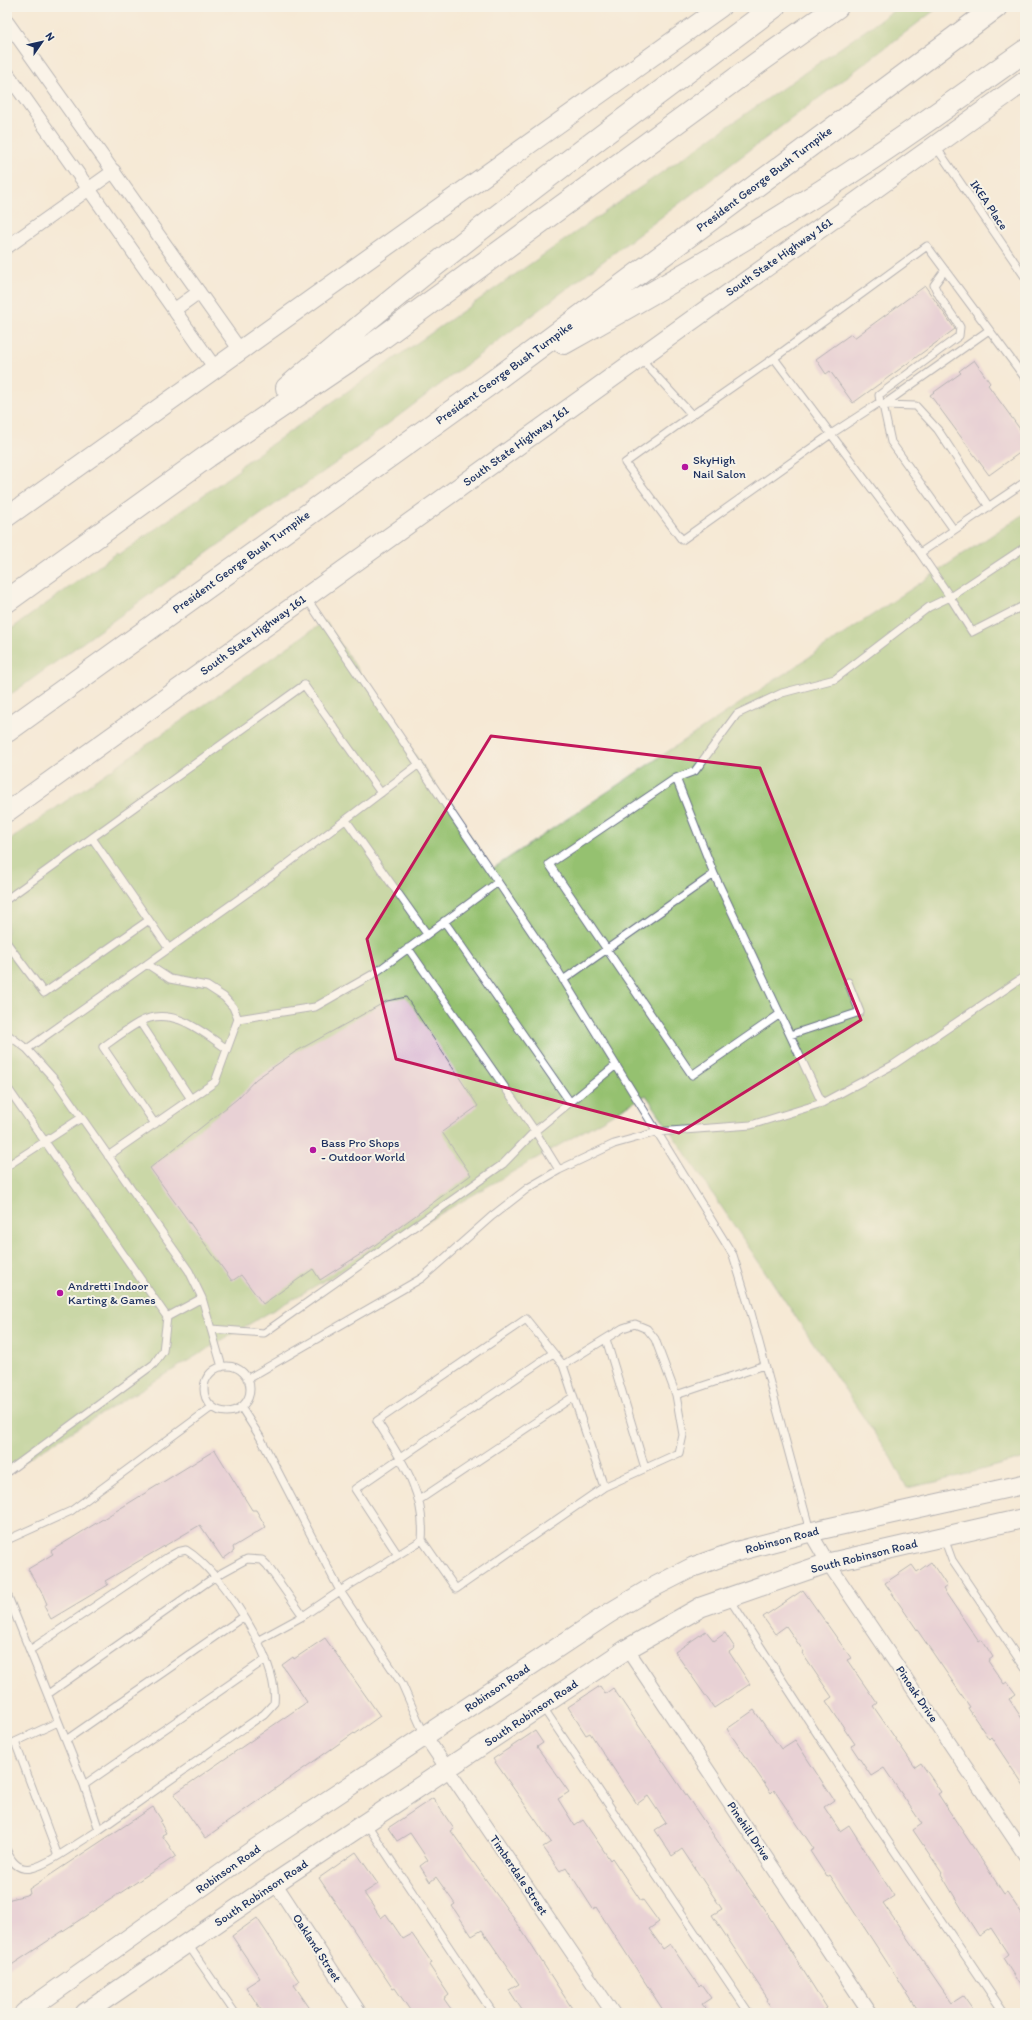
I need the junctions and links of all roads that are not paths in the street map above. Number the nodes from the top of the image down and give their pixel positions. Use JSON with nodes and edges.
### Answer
{"nodes":[{"id":1,"x":721,"y":7,"type":"edge"},
{"id":2,"x":774,"y":7,"type":"edge"},
{"id":3,"x":837,"y":7,"type":"edge"},
{"id":4,"x":996,"y":7,"type":"edge"},
{"id":5,"x":7,"y":22,"type":"edge"},
{"id":6,"x":1025,"y":51,"type":"edge"},
{"id":7,"x":7,"y":73,"type":"edge"},
{"id":8,"x":1025,"y":81,"type":"edge"},
{"id":9,"x":936,"y":146,"type":"junction"},
{"id":10,"x":114,"y":171,"type":"junction"},
{"id":11,"x":88,"y":189,"type":"junction"},
{"id":12,"x":7,"y":247,"type":"edge"},
{"id":13,"x":945,"y":270,"type":"junction"},
{"id":14,"x":1025,"y":276,"type":"edge"},
{"id":15,"x":199,"y":292,"type":"junction"},
{"id":16,"x":174,"y":310,"type":"junction"},
{"id":17,"x":989,"y":330,"type":"junction"},
{"id":18,"x":240,"y":350,"type":"junction"},
{"id":19,"x":640,"y":358,"type":"junction"},
{"id":20,"x":774,"y":358,"type":"junction"},
{"id":21,"x":215,"y":368,"type":"junction"},
{"id":22,"x":1025,"y":378,"type":"edge"},
{"id":23,"x":491,"y":383,"type":"junction"},
{"id":24,"x":881,"y":403,"type":"junction"},
{"id":25,"x":692,"y":415,"type":"junction"},
{"id":26,"x":831,"y":434,"type":"junction"},
{"id":27,"x":208,"y":456,"type":"junction"},
{"id":28,"x":1025,"y":482,"type":"edge"},
{"id":29,"x":989,"y":507,"type":"junction"},
{"id":30,"x":7,"y":517,"type":"edge"},
{"id":31,"x":954,"y":530,"type":"junction"},
{"id":32,"x":1025,"y":546,"type":"edge"},
{"id":33,"x":920,"y":553,"type":"junction"},
{"id":34,"x":306,"y":597,"type":"junction"},
{"id":35,"x":950,"y":597,"type":"junction"},
{"id":36,"x":7,"y":601,"type":"edge"},
{"id":37,"x":1025,"y":605,"type":"edge"},
{"id":38,"x":7,"y":731,"type":"edge"},
{"id":39,"x":419,"y":764,"type":"junction"},
{"id":40,"x":676,"y":778,"type":"junction"},
{"id":41,"x":381,"y":793,"type":"junction"},
{"id":42,"x":7,"y":812,"type":"edge"},
{"id":43,"x":346,"y":820,"type":"junction"},
{"id":44,"x":92,"y":838,"type":"junction"},
{"id":45,"x":714,"y":874,"type":"junction"},
{"id":46,"x":498,"y":882,"type":"junction"},
{"id":47,"x":7,"y":899,"type":"edge"},
{"id":48,"x":149,"y":920,"type":"junction"},
{"id":49,"x":444,"y":922,"type":"junction"},
{"id":50,"x":428,"y":934,"type":"junction"},
{"id":51,"x":7,"y":943,"type":"edge"},
{"id":52,"x":408,"y":948,"type":"junction"},
{"id":53,"x":169,"y":949,"type":"junction"},
{"id":54,"x":606,"y":950,"type":"junction"},
{"id":55,"x":147,"y":964,"type":"junction"},
{"id":56,"x":1025,"y":976,"type":"edge"},
{"id":57,"x":563,"y":980,"type":"junction"},
{"id":58,"x":848,"y":982,"type":"dead end"},
{"id":59,"x":780,"y":1014,"type":"junction"},
{"id":60,"x":238,"y":1019,"type":"junction"},
{"id":61,"x":140,"y":1022,"type":"junction"},
{"id":62,"x":7,"y":1034,"type":"edge"},
{"id":63,"x":790,"y":1035,"type":"junction"},
{"id":64,"x":28,"y":1049,"type":"junction"},
{"id":65,"x":227,"y":1049,"type":"junction"},
{"id":66,"x":616,"y":1065,"type":"junction"},
{"id":67,"x":7,"y":1087,"type":"edge"},
{"id":68,"x":191,"y":1099,"type":"junction"},
{"id":69,"x":570,"y":1102,"type":"junction"},
{"id":70,"x":822,"y":1103,"type":"junction"},
{"id":71,"x":81,"y":1118,"type":"junction"},
{"id":72,"x":155,"y":1124,"type":"junction"},
{"id":73,"x":535,"y":1131,"type":"junction"},
{"id":74,"x":657,"y":1132,"type":"junction"},
{"id":75,"x":46,"y":1142,"type":"junction"},
{"id":76,"x":108,"y":1156,"type":"junction"},
{"id":77,"x":7,"y":1166,"type":"edge"},
{"id":78,"x":559,"y":1170,"type":"junction"},
{"id":79,"x":202,"y":1298,"type":"junction"},
{"id":80,"x":167,"y":1317,"type":"junction"},
{"id":81,"x":211,"y":1329,"type":"junction"},
{"id":82,"x":606,"y":1339,"type":"junction"},
{"id":83,"x":553,"y":1353,"type":"junction"},
{"id":84,"x":563,"y":1365,"type":"junction"},
{"id":85,"x":765,"y":1365,"type":"junction"},
{"id":86,"x":222,"y":1367,"type":"junction"},
{"id":87,"x":247,"y":1379,"type":"junction"},
{"id":88,"x":676,"y":1395,"type":"junction"},
{"id":89,"x":574,"y":1397,"type":"junction"},
{"id":90,"x":212,"y":1407,"type":"junction"},
{"id":91,"x":241,"y":1407,"type":"junction"},
{"id":92,"x":400,"y":1457,"type":"junction"},
{"id":93,"x":645,"y":1468,"type":"junction"},
{"id":94,"x":7,"y":1472,"type":"edge"},
{"id":95,"x":1025,"y":1484,"type":"edge"},
{"id":96,"x":604,"y":1486,"type":"junction"},
{"id":97,"x":420,"y":1500,"type":"junction"},
{"id":98,"x":1025,"y":1518,"type":"edge"},
{"id":99,"x":810,"y":1532,"type":"junction"},
{"id":100,"x":944,"y":1537,"type":"junction"},
{"id":101,"x":7,"y":1540,"type":"edge"},
{"id":102,"x":422,"y":1540,"type":"junction"},
{"id":103,"x":398,"y":1556,"type":"junction"},
{"id":104,"x":828,"y":1562,"type":"junction"},
{"id":105,"x":216,"y":1576,"type":"junction"},
{"id":106,"x":340,"y":1591,"type":"junction"},
{"id":107,"x":7,"y":1594,"type":"edge"},
{"id":108,"x":729,"y":1598,"type":"junction"},
{"id":109,"x":303,"y":1616,"type":"junction"},
{"id":110,"x":243,"y":1617,"type":"junction"},
{"id":111,"x":257,"y":1641,"type":"junction"},
{"id":112,"x":627,"y":1649,"type":"junction"},
{"id":113,"x":30,"y":1650,"type":"junction"},
{"id":114,"x":266,"y":1659,"type":"junction"},
{"id":115,"x":1025,"y":1668,"type":"edge"},
{"id":116,"x":48,"y":1694,"type":"junction"},
{"id":117,"x":542,"y":1706,"type":"junction"},
{"id":118,"x":58,"y":1722,"type":"junction"},
{"id":119,"x":425,"y":1736,"type":"junction"},
{"id":120,"x":66,"y":1740,"type":"junction"},
{"id":121,"x":15,"y":1742,"type":"junction"},
{"id":122,"x":7,"y":1745,"type":"edge"},
{"id":123,"x":447,"y":1769,"type":"junction"},
{"id":124,"x":84,"y":1785,"type":"junction"},
{"id":125,"x":366,"y":1823,"type":"junction"},
{"id":126,"x":99,"y":1830,"type":"junction"},
{"id":127,"x":7,"y":1851,"type":"edge"},
{"id":128,"x":1025,"y":1855,"type":"edge"},
{"id":129,"x":58,"y":1856,"type":"junction"},
{"id":130,"x":275,"y":1883,"type":"junction"},
{"id":131,"x":187,"y":1943,"type":"junction"},
{"id":132,"x":24,"y":2013,"type":"edge"},
{"id":133,"x":86,"y":2013,"type":"edge"},
{"id":134,"x":235,"y":2013,"type":"edge"},
{"id":135,"x":360,"y":2013,"type":"edge"},
{"id":136,"x":494,"y":2013,"type":"edge"},
{"id":137,"x":613,"y":2013,"type":"edge"},
{"id":138,"x":749,"y":2013,"type":"edge"},
{"id":139,"x":870,"y":2013,"type":"edge"},
{"id":140,"x":1004,"y":2013,"type":"edge"}],
"edges":[{"from":1,"to":18,"type":"street"},
{"from":2,"to":27,"type":"highway"},
{"from":3,"to":27,"type":"highway"},
{"from":4,"to":23,"type":"highway","name":"President George Bush Turnpike"},
{"from":5,"to":10,"type":"street"},
{"from":6,"to":23,"type":"highway"},
{"from":7,"to":11,"type":"street"},
{"from":8,"to":9,"type":"street","name":"South State Highway 161"},
{"from":9,"to":14,"type":"lane","name":"IKEA Place"},
{"from":9,"to":19,"type":"street","name":"South State Highway 161"},
{"from":10,"to":11,"type":"street"},
{"from":10,"to":15,"type":"street"},
{"from":11,"to":12,"type":"street"},
{"from":11,"to":16,"type":"street"},
{"from":13,"to":17,"type":"lane"},
{"from":13,"to":20,"type":"lane"},
{"from":13,"to":24,"type":"lane"},
{"from":15,"to":16,"type":"street"},
{"from":15,"to":18,"type":"street"},
{"from":16,"to":21,"type":"street"},
{"from":17,"to":22,"type":"lane"},
{"from":17,"to":24,"type":"lane"},
{"from":18,"to":21,"type":"street"},
{"from":19,"to":25,"type":"lane"},
{"from":19,"to":34,"type":"street","name":"South State Highway 161"},
{"from":20,"to":25,"type":"lane"},
{"from":20,"to":26,"type":"lane"},
{"from":21,"to":30,"type":"street"},
{"from":23,"to":38,"type":"highway","name":"President George Bush Turnpike"},
{"from":24,"to":26,"type":"lane"},
{"from":24,"to":29,"type":"lane"},
{"from":24,"to":31,"type":"lane"},
{"from":25,"to":26,"type":"lane"},
{"from":26,"to":33,"type":"lane"},
{"from":27,"to":36,"type":"highway"},
{"from":28,"to":29,"type":"lane"},
{"from":29,"to":31,"type":"lane"},
{"from":31,"to":33,"type":"lane"},
{"from":32,"to":35,"type":"lane"},
{"from":33,"to":35,"type":"lane"},
{"from":34,"to":39,"type":"lane"},
{"from":34,"to":42,"type":"street","name":"South State Highway 161"},
{"from":35,"to":37,"type":"lane"},
{"from":35,"to":40,"type":"lane"},
{"from":39,"to":41,"type":"lane"},
{"from":39,"to":46,"type":"lane"},
{"from":40,"to":45,"type":"lane"},
{"from":40,"to":54,"type":"lane"},
{"from":41,"to":43,"type":"lane"},
{"from":41,"to":44,"type":"lane"},
{"from":43,"to":50,"type":"lane"},
{"from":43,"to":53,"type":"lane"},
{"from":44,"to":47,"type":"lane"},
{"from":44,"to":48,"type":"lane"},
{"from":45,"to":54,"type":"lane"},
{"from":45,"to":59,"type":"lane"},
{"from":46,"to":49,"type":"lane"},
{"from":46,"to":57,"type":"lane"},
{"from":48,"to":51,"type":"lane"},
{"from":48,"to":53,"type":"lane"},
{"from":49,"to":50,"type":"lane"},
{"from":49,"to":69,"type":"lane"},
{"from":50,"to":52,"type":"lane"},
{"from":52,"to":60,"type":"lane"},
{"from":52,"to":73,"type":"lane"},
{"from":53,"to":55,"type":"lane"},
{"from":54,"to":57,"type":"lane"},
{"from":54,"to":59,"type":"lane"},
{"from":55,"to":60,"type":"lane"},
{"from":55,"to":64,"type":"lane"},
{"from":56,"to":70,"type":"lane"},
{"from":57,"to":66,"type":"lane"},
{"from":58,"to":63,"type":"lane"},
{"from":59,"to":63,"type":"lane"},
{"from":60,"to":65,"type":"lane"},
{"from":61,"to":65,"type":"lane"},
{"from":61,"to":68,"type":"lane"},
{"from":61,"to":72,"type":"lane"},
{"from":62,"to":64,"type":"lane"},
{"from":63,"to":70,"type":"lane"},
{"from":64,"to":71,"type":"lane"},
{"from":65,"to":68,"type":"lane"},
{"from":66,"to":69,"type":"lane"},
{"from":66,"to":74,"type":"lane"},
{"from":67,"to":75,"type":"lane"},
{"from":68,"to":72,"type":"lane"},
{"from":69,"to":73,"type":"lane"},
{"from":70,"to":74,"type":"lane"},
{"from":71,"to":75,"type":"lane"},
{"from":71,"to":76,"type":"lane"},
{"from":72,"to":76,"type":"lane"},
{"from":73,"to":78,"type":"lane"},
{"from":73,"to":81,"type":"lane"},
{"from":74,"to":78,"type":"lane"},
{"from":74,"to":85,"type":"lane"},
{"from":75,"to":77,"type":"lane"},
{"from":75,"to":80,"type":"lane"},
{"from":76,"to":79,"type":"lane"},
{"from":78,"to":87,"type":"lane"},
{"from":79,"to":80,"type":"lane"},
{"from":79,"to":81,"type":"lane"},
{"from":80,"to":94,"type":"lane"},
{"from":81,"to":86,"type":"lane"},
{"from":82,"to":84,"type":"lane"},
{"from":82,"to":88,"type":"lane"},
{"from":82,"to":93,"type":"lane"},
{"from":83,"to":84,"type":"lane"},
{"from":83,"to":92,"type":"lane"},
{"from":83,"to":92,"type":"lane"},
{"from":84,"to":89,"type":"lane"},
{"from":85,"to":88,"type":"lane"},
{"from":85,"to":99,"type":"lane"},
{"from":86,"to":87,"type":"lane"},
{"from":86,"to":90,"type":"lane"},
{"from":87,"to":91,"type":"lane"},
{"from":88,"to":93,"type":"lane"},
{"from":89,"to":96,"type":"lane"},
{"from":89,"to":97,"type":"lane"},
{"from":90,"to":91,"type":"lane"},
{"from":90,"to":101,"type":"lane"},
{"from":91,"to":106,"type":"lane"},
{"from":92,"to":97,"type":"lane"},
{"from":92,"to":103,"type":"lane"},
{"from":93,"to":96,"type":"lane"},
{"from":95,"to":99,"type":"street","name":"Robinson Road"},
{"from":96,"to":102,"type":"lane"},
{"from":97,"to":102,"type":"lane"},
{"from":98,"to":100,"type":"street","name":"South Robinson Road"},
{"from":99,"to":104,"type":"street","name":"Pinoak Drive"},
{"from":99,"to":119,"type":"street","name":"Robinson Road"},
{"from":100,"to":104,"type":"street","name":"South Robinson Road"},
{"from":100,"to":115,"type":"lane"},
{"from":102,"to":103,"type":"lane"},
{"from":103,"to":106,"type":"lane"},
{"from":104,"to":108,"type":"street","name":"South Robinson Road"},
{"from":104,"to":128,"type":"street","name":"Pinoak Drive"},
{"from":105,"to":109,"type":"lane"},
{"from":105,"to":110,"type":"lane"},
{"from":105,"to":113,"type":"lane"},
{"from":105,"to":116,"type":"lane"},
{"from":106,"to":109,"type":"lane"},
{"from":106,"to":119,"type":"lane"},
{"from":107,"to":113,"type":"lane"},
{"from":108,"to":112,"type":"street","name":"South Robinson Road"},
{"from":108,"to":140,"type":"lane"},
{"from":109,"to":111,"type":"lane"},
{"from":110,"to":111,"type":"lane"},
{"from":110,"to":120,"type":"lane"},
{"from":111,"to":114,"type":"lane"},
{"from":112,"to":117,"type":"street","name":"South Robinson Road"},
{"from":112,"to":139,"type":"street","name":"Pinehill Drive"},
{"from":113,"to":116,"type":"lane"},
{"from":114,"to":124,"type":"lane"},
{"from":114,"to":126,"type":"lane"},
{"from":116,"to":118,"type":"lane"},
{"from":117,"to":123,"type":"street","name":"South Robinson Road"},
{"from":117,"to":138,"type":"lane"},
{"from":118,"to":120,"type":"lane"},
{"from":118,"to":121,"type":"lane"},
{"from":119,"to":123,"type":"street","name":"Timberdale Street"},
{"from":119,"to":132,"type":"street","name":"Robinson Road"},
{"from":120,"to":124,"type":"lane"},
{"from":121,"to":122,"type":"lane"},
{"from":121,"to":129,"type":"lane"},
{"from":123,"to":125,"type":"street","name":"South Robinson Road"},
{"from":123,"to":137,"type":"street","name":"Timberdale Street"},
{"from":124,"to":126,"type":"lane"},
{"from":125,"to":130,"type":"street","name":"South Robinson Road"},
{"from":125,"to":136,"type":"lane"},
{"from":126,"to":129,"type":"lane"},
{"from":127,"to":129,"type":"lane"},
{"from":130,"to":131,"type":"street","name":"South Robinson Road"},
{"from":130,"to":135,"type":"street","name":"Oakland Street"},
{"from":131,"to":133,"type":"street","name":"South Robinson Road"},
{"from":131,"to":134,"type":"lane"}]}
